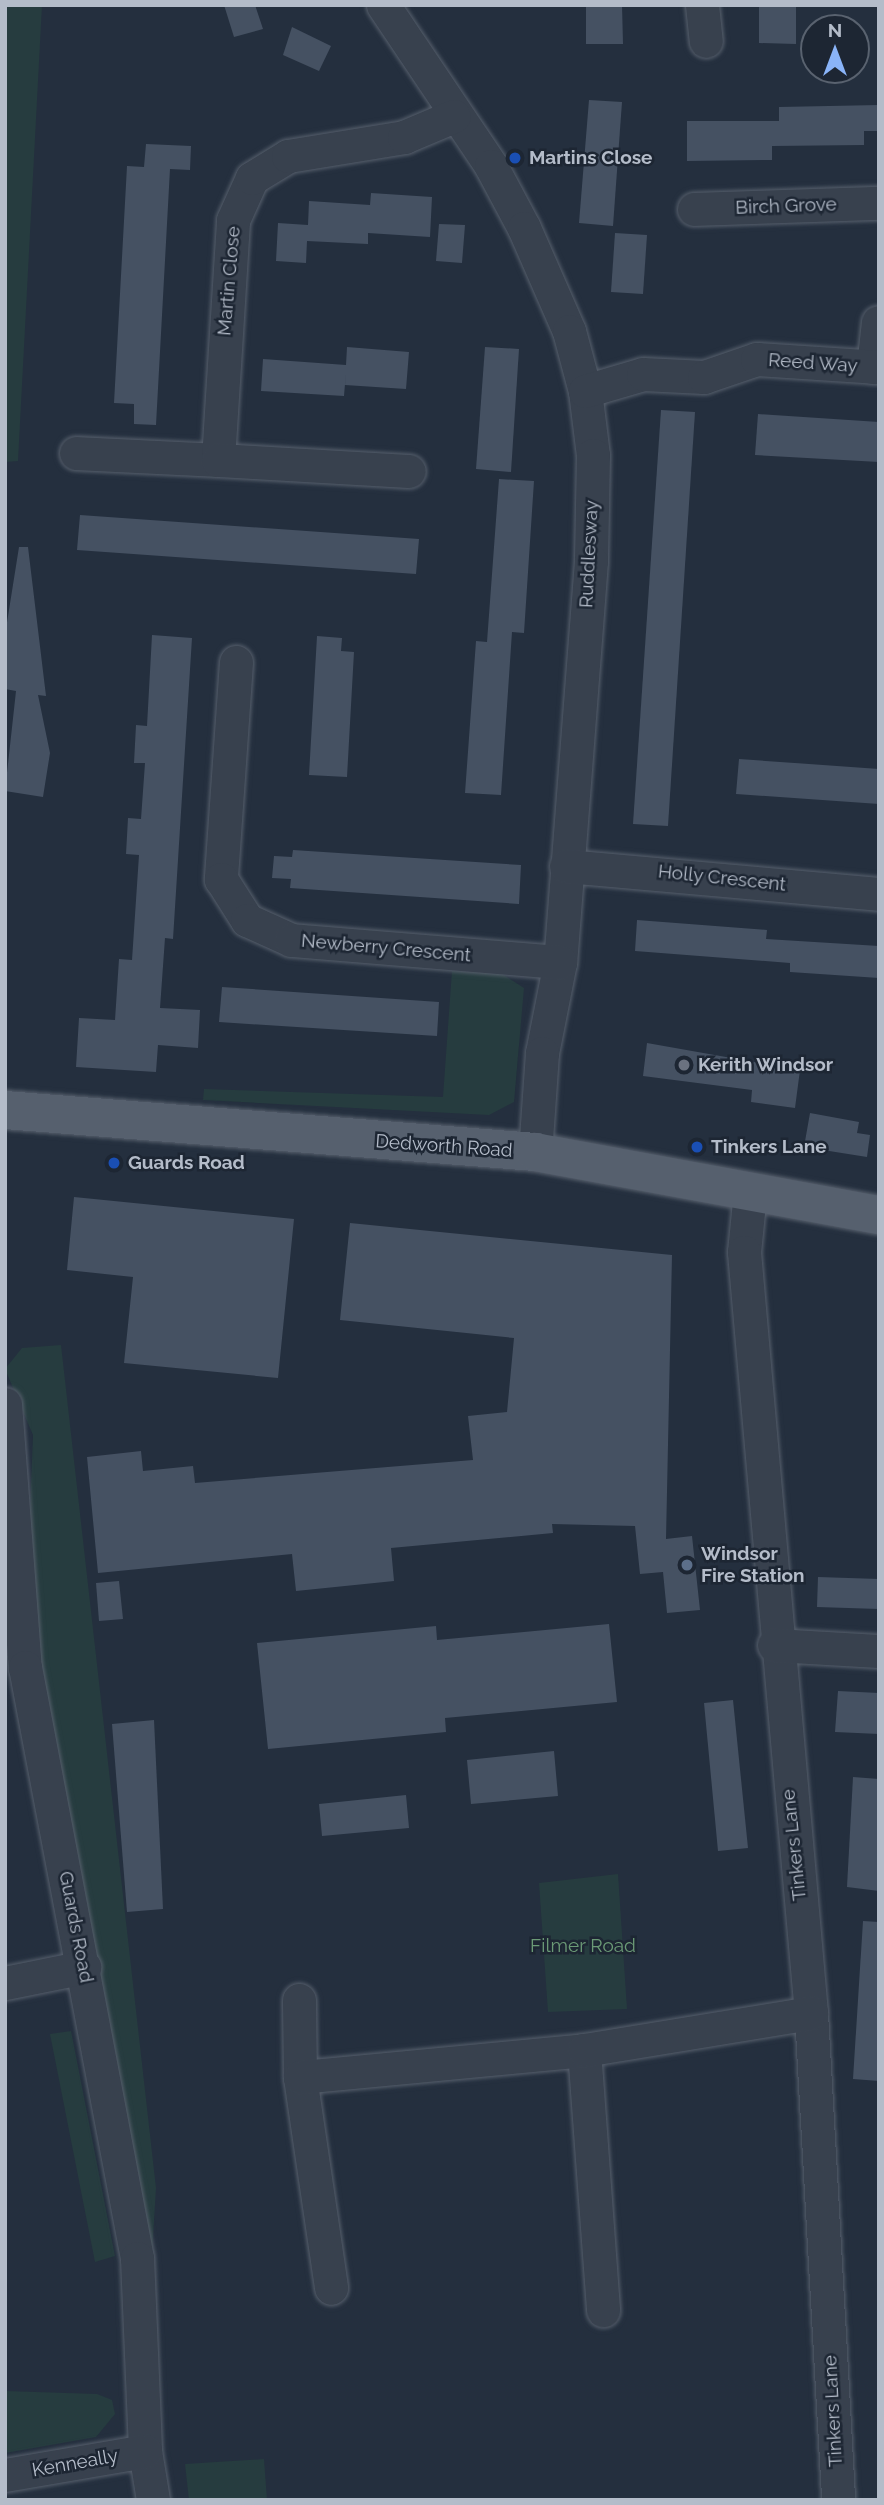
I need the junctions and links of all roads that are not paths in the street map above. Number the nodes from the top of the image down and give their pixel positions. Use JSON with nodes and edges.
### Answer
{"nodes":[{"id":1,"x":383,"y":5,"type":"edge"},
{"id":2,"x":454,"y":116,"type":"junction"},
{"id":3,"x":879,"y":203,"type":"edge"},
{"id":4,"x":694,"y":209,"type":"dead end"},
{"id":5,"x":878,"y":322,"type":"edge"},
{"id":6,"x":876,"y":367,"type":"edge"},
{"id":7,"x":585,"y":391,"type":"junction"},
{"id":8,"x":76,"y":453,"type":"dead end"},
{"id":9,"x":218,"y":460,"type":"junction"},
{"id":10,"x":391,"y":462,"type":"dead end"},
{"id":11,"x":244,"y":680,"type":"dead end"},
{"id":12,"x":566,"y":866,"type":"junction"},
{"id":13,"x":879,"y":894,"type":"edge"},
{"id":14,"x":560,"y":962,"type":"junction"},
{"id":15,"x":5,"y":1110,"type":"edge"},
{"id":16,"x":536,"y":1152,"type":"junction"},
{"id":17,"x":750,"y":1192,"type":"junction"},
{"id":18,"x":879,"y":1215,"type":"edge"},
{"id":19,"x":5,"y":1404,"type":"edge"},
{"id":20,"x":12,"y":1606,"type":"edge"},
{"id":21,"x":774,"y":1645,"type":"junction"},
{"id":22,"x":879,"y":1651,"type":"edge"},
{"id":23,"x":84,"y":1967,"type":"junction"},
{"id":24,"x":5,"y":1983,"type":"edge"},
{"id":25,"x":299,"y":2000,"type":"dead end"},
{"id":26,"x":811,"y":2013,"type":"junction"},
{"id":27,"x":584,"y":2050,"type":"junction"},
{"id":28,"x":300,"y":2077,"type":"junction"},
{"id":29,"x":331,"y":2288,"type":"dead end"},
{"id":30,"x":603,"y":2310,"type":"dead end"},
{"id":31,"x":145,"y":2451,"type":"junction"},
{"id":32,"x":5,"y":2475,"type":"edge"},
{"id":33,"x":153,"y":2500,"type":"edge"},
{"id":34,"x":838,"y":2500,"type":"edge"}],
"edges":[{"from":1,"to":2,"type":"street","name":"Ruddlesway"},
{"from":2,"to":7,"type":"street","name":"Ruddlesway"},
{"from":2,"to":9,"type":"street","name":"Martin Close"},
{"from":3,"to":4,"type":"street","name":"Birch Grove"},
{"from":5,"to":6,"type":"street"},
{"from":6,"to":7,"type":"street","name":"Reed Way"},
{"from":7,"to":12,"type":"street","name":"Ruddlesway"},
{"from":8,"to":9,"type":"street"},
{"from":9,"to":10,"type":"street"},
{"from":11,"to":14,"type":"street","name":"Newberry Crescent"},
{"from":12,"to":13,"type":"street","name":"Holly Crescent"},
{"from":12,"to":14,"type":"street","name":"Ruddlesway"},
{"from":14,"to":16,"type":"street","name":"Ruddlesway"},
{"from":15,"to":16,"type":"main road","name":"Dedworth Road"},
{"from":16,"to":17,"type":"main road","name":"Dedworth Road"},
{"from":17,"to":18,"type":"main road","name":"Dedworth Road"},
{"from":17,"to":21,"type":"street","name":"Tinkers Lane"},
{"from":19,"to":20,"type":"street","name":"Guards Road"},
{"from":20,"to":23,"type":"street","name":"Guards Road"},
{"from":21,"to":22,"type":"street"},
{"from":21,"to":26,"type":"street","name":"Tinkers Lane"},
{"from":23,"to":24,"type":"street"},
{"from":23,"to":31,"type":"street","name":"Guards Road"},
{"from":25,"to":28,"type":"street"},
{"from":26,"to":27,"type":"street"},
{"from":26,"to":34,"type":"street","name":"Tinkers Lane"},
{"from":27,"to":28,"type":"street"},
{"from":27,"to":30,"type":"street"},
{"from":28,"to":29,"type":"street"},
{"from":31,"to":32,"type":"street","name":"Kenneally"},
{"from":31,"to":33,"type":"street","name":"Guards Road"}]}
